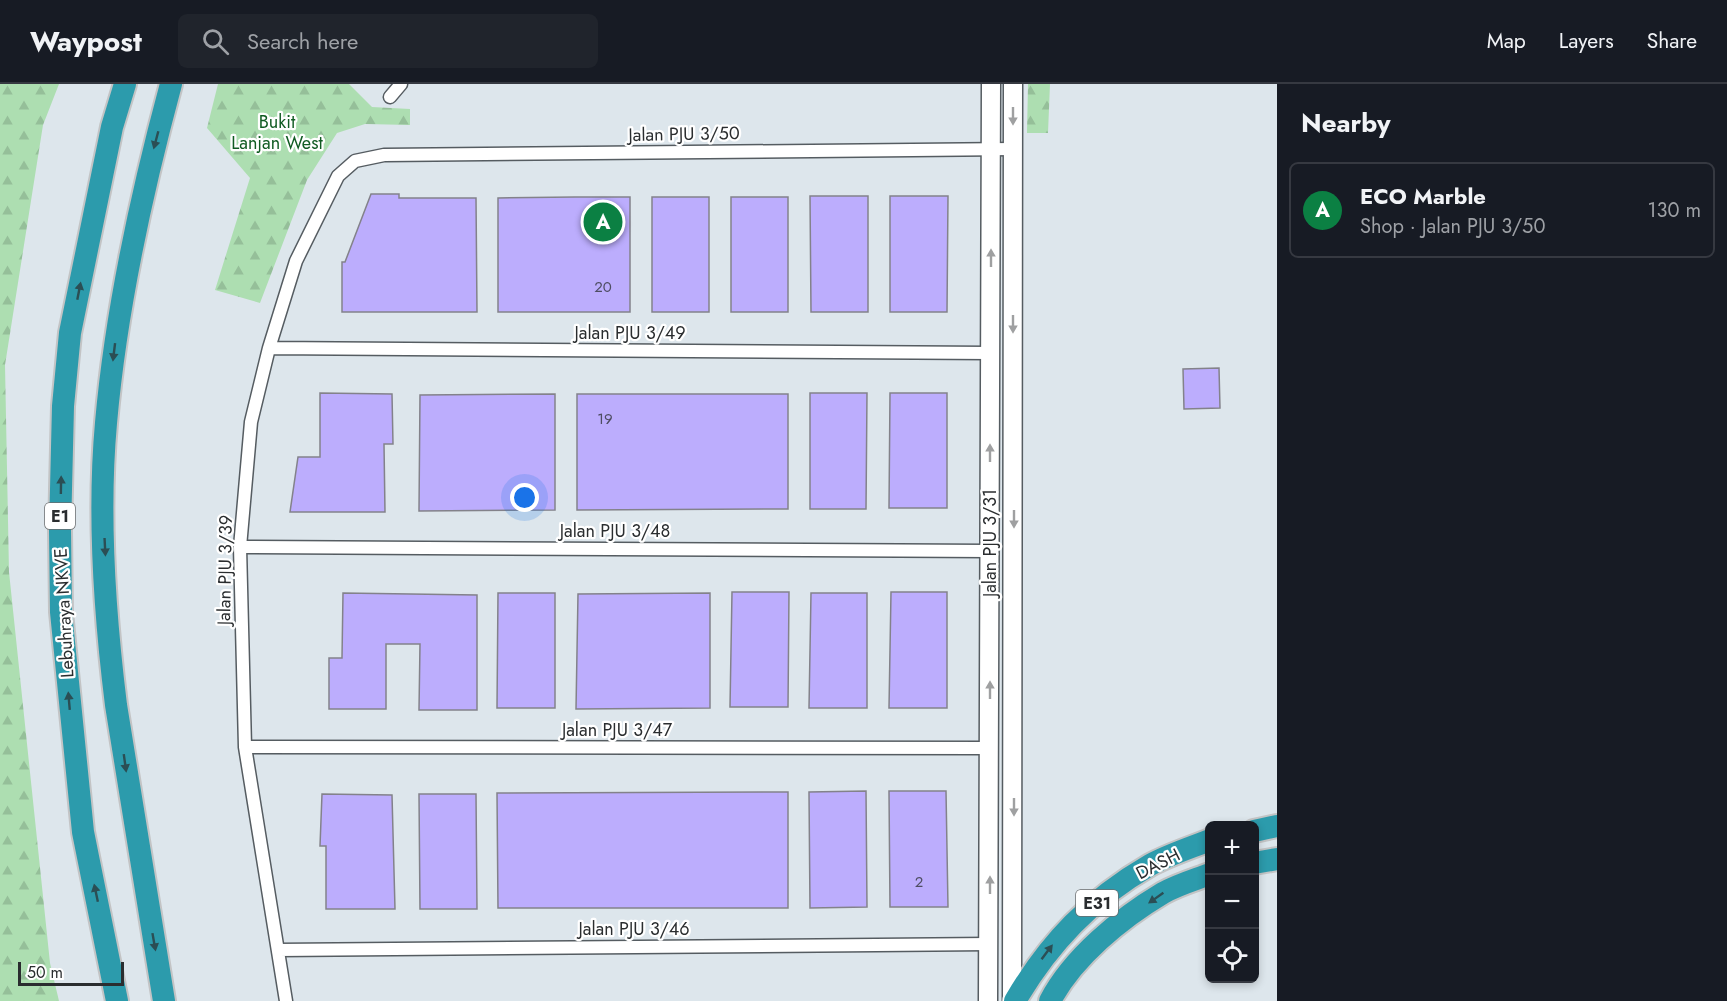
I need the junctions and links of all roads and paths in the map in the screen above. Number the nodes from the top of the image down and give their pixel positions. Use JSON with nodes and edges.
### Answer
{"nodes":[{"id":1,"x":125,"y":84,"type":"edge"},
{"id":2,"x":171,"y":84,"type":"edge"},
{"id":3,"x":401,"y":84,"type":"edge"},
{"id":4,"x":991,"y":84,"type":"edge"},
{"id":5,"x":1013,"y":84,"type":"edge"},
{"id":6,"x":390,"y":97,"type":"dead end"},
{"id":7,"x":991,"y":149,"type":"junction"},
{"id":8,"x":1013,"y":149,"type":"junction"},
{"id":9,"x":355,"y":161,"type":"joint"},
{"id":10,"x":269,"y":348,"type":"junction"},
{"id":11,"x":991,"y":353,"type":"junction"},
{"id":12,"x":240,"y":547,"type":"junction"},
{"id":13,"x":990,"y":551,"type":"junction"},
{"id":14,"x":245,"y":747,"type":"junction"},
{"id":15,"x":990,"y":748,"type":"junction"},
{"id":16,"x":1277,"y":826,"type":"edge"},
{"id":17,"x":1259,"y":830,"type":"edge"},
{"id":18,"x":1205,"y":842,"type":"edge"},
{"id":19,"x":1277,"y":853,"type":"edge"},
{"id":20,"x":1259,"y":854,"type":"edge"},
{"id":21,"x":1277,"y":859,"type":"edge"},
{"id":22,"x":1259,"y":862,"type":"edge"},
{"id":23,"x":1206,"y":875,"type":"edge"},
{"id":24,"x":990,"y":944,"type":"junction"},
{"id":25,"x":278,"y":950,"type":"junction"},
{"id":26,"x":117,"y":1001,"type":"edge"},
{"id":27,"x":164,"y":1001,"type":"edge"},
{"id":28,"x":286,"y":1001,"type":"edge"},
{"id":29,"x":988,"y":1001,"type":"edge"},
{"id":30,"x":1013,"y":1001,"type":"edge"},
{"id":31,"x":1050,"y":1001,"type":"edge"}],
"edges":[{"from":26,"to":1,"type":"highway","name":"Lebuhraya NKVE","number":"E1","one_way":true},
{"from":2,"to":27,"type":"highway","one_way":true},
{"from":3,"to":6,"type":"street"},
{"from":4,"to":7,"type":"street","name":"Jalan PJU 3/31"},
{"from":5,"to":8,"type":"street","name":"Jalan PJU 3/31","one_way":true},
{"from":7,"to":8,"type":"street","name":"Jalan PJU 3/50"},
{"from":7,"to":9,"type":"street","name":"Jalan PJU 3/50"},
{"from":11,"to":7,"type":"street","name":"Jalan PJU 3/31","one_way":true},
{"from":8,"to":30,"type":"street","name":"Jalan PJU 3/31","one_way":true},
{"from":9,"to":10,"type":"street","name":"Jalan PJU 3/39"},
{"from":10,"to":11,"type":"street","name":"Jalan PJU 3/49"},
{"from":10,"to":12,"type":"street","name":"Jalan PJU 3/39"},
{"from":13,"to":11,"type":"street","name":"Jalan PJU 3/31","one_way":true},
{"from":12,"to":13,"type":"street","name":"Jalan PJU 3/48"},
{"from":12,"to":14,"type":"street","name":"Jalan PJU 3/39"},
{"from":15,"to":13,"type":"street","name":"Jalan PJU 3/31","one_way":true},
{"from":14,"to":15,"type":"street","name":"Jalan PJU 3/47"},
{"from":14,"to":25,"type":"street","name":"Jalan PJU 3/39"},
{"from":24,"to":15,"type":"street","name":"Jalan PJU 3/31","one_way":true},
{"from":16,"to":17,"type":"highway"},
{"from":30,"to":18,"type":"highway","name":"DASH","number":"E31","one_way":true},
{"from":19,"to":20,"type":"street"},
{"from":21,"to":22,"type":"highway"},
{"from":23,"to":31,"type":"highway","name":"DASH","number":"E31","one_way":true},
{"from":24,"to":25,"type":"street","name":"Jalan PJU 3/46"},
{"from":24,"to":29,"type":"street","name":"Jalan PJU 3/31"},
{"from":25,"to":28,"type":"street","name":"Jalan PJU 3/39"}]}
